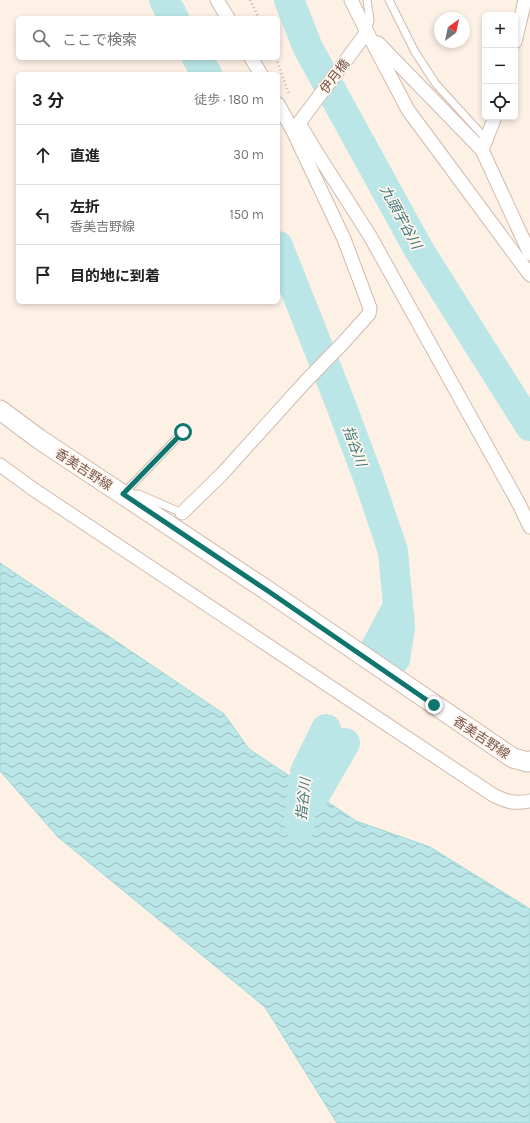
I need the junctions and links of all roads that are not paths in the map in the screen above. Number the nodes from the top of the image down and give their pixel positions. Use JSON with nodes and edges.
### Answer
{"nodes":[{"id":1,"x":217,"y":0,"type":"edge"},
{"id":2,"x":351,"y":0,"type":"edge"},
{"id":3,"x":367,"y":0,"type":"edge"},
{"id":4,"x":389,"y":0,"type":"edge"},
{"id":5,"x":525,"y":0,"type":"edge"},
{"id":6,"x":227,"y":16,"type":"edge"},
{"id":7,"x":518,"y":29,"type":"edge"},
{"id":8,"x":364,"y":36,"type":"junction"},
{"id":9,"x":252,"y":60,"type":"edge"},
{"id":10,"x":260,"y":72,"type":"edge"},
{"id":11,"x":280,"y":107,"type":"edge"},
{"id":12,"x":494,"y":120,"type":"edge"},
{"id":13,"x":296,"y":127,"type":"junction"},
{"id":14,"x":484,"y":144,"type":"junction"},
{"id":15,"x":530,"y":254,"type":"edge"},
{"id":16,"x":530,"y":275,"type":"edge"},
{"id":17,"x":0,"y":410,"type":"edge"},
{"id":18,"x":183,"y":432,"type":"dead end"},
{"id":19,"x":0,"y":465,"type":"edge"},
{"id":20,"x":123,"y":494,"type":"junction"},
{"id":21,"x":182,"y":513,"type":"joint"},
{"id":22,"x":530,"y":527,"type":"edge"},
{"id":23,"x":530,"y":761,"type":"edge"},
{"id":24,"x":530,"y":800,"type":"edge"}],
"edges":[{"from":1,"to":6,"type":"street"},
{"from":2,"to":8,"type":"street"},
{"from":3,"to":8,"type":"lane"},
{"from":4,"to":14,"type":"lane"},
{"from":5,"to":7,"type":"street"},
{"from":8,"to":13,"type":"street","name":"伊月橋"},
{"from":8,"to":14,"type":"street"},
{"from":8,"to":16,"type":"street"},
{"from":9,"to":10,"type":"street"},
{"from":11,"to":13,"type":"street"},
{"from":12,"to":14,"type":"street"},
{"from":13,"to":21,"type":"street"},
{"from":13,"to":22,"type":"street"},
{"from":14,"to":15,"type":"street"},
{"from":17,"to":20,"type":"main road","name":"香美吉野線"},
{"from":18,"to":20,"type":"lane"},
{"from":19,"to":24,"type":"street"},
{"from":20,"to":21,"type":"lane"},
{"from":20,"to":23,"type":"main road","name":"香美吉野線"}]}
